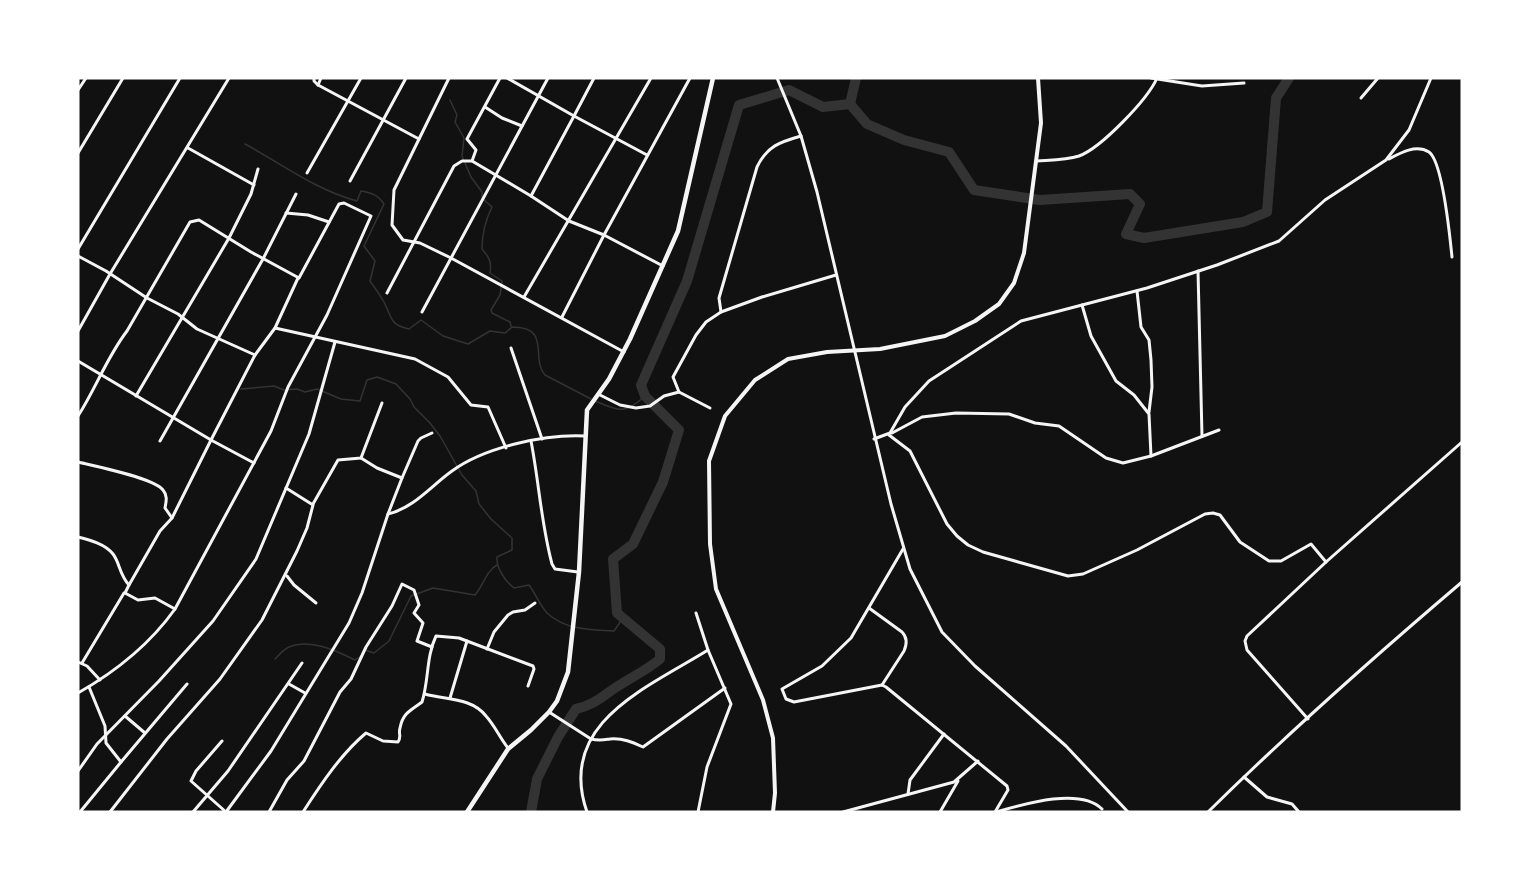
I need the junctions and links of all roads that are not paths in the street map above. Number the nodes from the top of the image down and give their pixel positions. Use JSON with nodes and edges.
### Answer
{"nodes":[{"id":1,"x":86,"y":78,"type":"edge"},
{"id":2,"x":123,"y":78,"type":"edge"},
{"id":3,"x":180,"y":78,"type":"edge"},
{"id":4,"x":229,"y":78,"type":"edge"},
{"id":5,"x":314,"y":78,"type":"edge"},
{"id":6,"x":321,"y":78,"type":"edge"},
{"id":7,"x":361,"y":78,"type":"edge"},
{"id":8,"x":406,"y":78,"type":"edge"},
{"id":9,"x":449,"y":78,"type":"edge"},
{"id":10,"x":500,"y":78,"type":"edge"},
{"id":11,"x":507,"y":78,"type":"edge"},
{"id":12,"x":548,"y":78,"type":"edge"},
{"id":13,"x":594,"y":78,"type":"edge"},
{"id":14,"x":651,"y":78,"type":"edge"},
{"id":15,"x":690,"y":78,"type":"edge"},
{"id":16,"x":713,"y":78,"type":"edge"},
{"id":17,"x":777,"y":78,"type":"edge"},
{"id":18,"x":1038,"y":78,"type":"edge"},
{"id":19,"x":1151,"y":78,"type":"edge"},
{"id":20,"x":1378,"y":78,"type":"edge"},
{"id":21,"x":1431,"y":78,"type":"edge"},
{"id":22,"x":1157,"y":79,"type":"edge"},
{"id":23,"x":1244,"y":82,"type":"dead end"},
{"id":24,"x":318,"y":85,"type":"junction"},
{"id":25,"x":78,"y":90,"type":"edge"},
{"id":26,"x":538,"y":96,"type":"junction"},
{"id":27,"x":1361,"y":98,"type":"dead end"},
{"id":28,"x":347,"y":102,"type":"junction"},
{"id":29,"x":485,"y":107,"type":"junction"},
{"id":30,"x":573,"y":116,"type":"junction"},
{"id":31,"x":384,"y":121,"type":"junction"},
{"id":32,"x":522,"y":126,"type":"junction"},
{"id":33,"x":801,"y":136,"type":"junction"},
{"id":34,"x":419,"y":139,"type":"junction"},
{"id":35,"x":617,"y":139,"type":"junction"},
{"id":36,"x":188,"y":148,"type":"junction"},
{"id":37,"x":78,"y":153,"type":"edge"},
{"id":38,"x":647,"y":155,"type":"junction"},
{"id":39,"x":1386,"y":160,"type":"junction"},
{"id":40,"x":472,"y":161,"type":"junction"},
{"id":41,"x":1037,"y":161,"type":"junction"},
{"id":42,"x":258,"y":169,"type":"dead end"},
{"id":43,"x":307,"y":173,"type":"dead end"},
{"id":44,"x":496,"y":176,"type":"junction"},
{"id":45,"x":350,"y":182,"type":"dead end"},
{"id":46,"x":254,"y":185,"type":"junction"},
{"id":47,"x":296,"y":194,"type":"dead end"},
{"id":48,"x":531,"y":196,"type":"junction"},
{"id":49,"x":286,"y":213,"type":"junction"},
{"id":50,"x":569,"y":220,"type":"junction"},
{"id":51,"x":329,"y":222,"type":"junction"},
{"id":52,"x":604,"y":235,"type":"junction"},
{"id":53,"x":229,"y":238,"type":"junction"},
{"id":54,"x":415,"y":242,"type":"junction"},
{"id":55,"x":78,"y":249,"type":"edge"},
{"id":56,"x":78,"y":256,"type":"edge"},
{"id":57,"x":1452,"y":257,"type":"dead end"},
{"id":58,"x":451,"y":258,"type":"junction"},
{"id":59,"x":263,"y":259,"type":"junction"},
{"id":60,"x":663,"y":266,"type":"junction"},
{"id":61,"x":1198,"y":271,"type":"junction"},
{"id":62,"x":110,"y":274,"type":"junction"},
{"id":63,"x":836,"y":275,"type":"junction"},
{"id":64,"x":299,"y":278,"type":"junction"},
{"id":65,"x":1137,"y":291,"type":"junction"},
{"id":66,"x":387,"y":293,"type":"dead end"},
{"id":67,"x":524,"y":297,"type":"junction"},
{"id":68,"x":147,"y":298,"type":"junction"},
{"id":69,"x":1082,"y":305,"type":"junction"},
{"id":70,"x":422,"y":312,"type":"dead end"},
{"id":71,"x":721,"y":312,"type":"junction"},
{"id":72,"x":181,"y":316,"type":"junction"},
{"id":73,"x":562,"y":317,"type":"junction"},
{"id":74,"x":275,"y":328,"type":"junction"},
{"id":75,"x":78,"y":331,"type":"edge"},
{"id":76,"x":316,"y":338,"type":"junction"},
{"id":77,"x":218,"y":339,"type":"junction"},
{"id":78,"x":335,"y":342,"type":"junction"},
{"id":79,"x":511,"y":348,"type":"dead end"},
{"id":80,"x":853,"y":351,"type":"junction"},
{"id":81,"x":624,"y":352,"type":"junction"},
{"id":82,"x":255,"y":355,"type":"junction"},
{"id":83,"x":78,"y":361,"type":"edge"},
{"id":84,"x":101,"y":374,"type":"junction"},
{"id":85,"x":679,"y":392,"type":"junction"},
{"id":86,"x":597,"y":395,"type":"junction"},
{"id":87,"x":136,"y":396,"type":"junction"},
{"id":88,"x":382,"y":403,"type":"dead end"},
{"id":89,"x":710,"y":408,"type":"dead end"},
{"id":90,"x":1149,"y":414,"type":"junction"},
{"id":91,"x":78,"y":416,"type":"edge"},
{"id":92,"x":174,"y":418,"type":"junction"},
{"id":93,"x":1219,"y":430,"type":"dead end"},
{"id":94,"x":432,"y":433,"type":"dead end"},
{"id":95,"x":890,"y":434,"type":"junction"},
{"id":96,"x":585,"y":436,"type":"junction"},
{"id":97,"x":1202,"y":436,"type":"junction"},
{"id":98,"x":542,"y":439,"type":"junction"},
{"id":99,"x":874,"y":439,"type":"junction"},
{"id":100,"x":211,"y":440,"type":"junction"},
{"id":101,"x":160,"y":441,"type":"dead end"},
{"id":102,"x":531,"y":441,"type":"junction"},
{"id":103,"x":1462,"y":442,"type":"edge"},
{"id":104,"x":506,"y":448,"type":"junction"},
{"id":105,"x":1150,"y":456,"type":"junction"},
{"id":106,"x":361,"y":458,"type":"junction"},
{"id":107,"x":78,"y":462,"type":"edge"},
{"id":108,"x":254,"y":464,"type":"junction"},
{"id":109,"x":402,"y":478,"type":"junction"},
{"id":110,"x":286,"y":488,"type":"junction"},
{"id":111,"x":313,"y":505,"type":"junction"},
{"id":112,"x":388,"y":513,"type":"junction"},
{"id":113,"x":172,"y":518,"type":"junction"},
{"id":114,"x":78,"y":537,"type":"edge"},
{"id":115,"x":903,"y":549,"type":"junction"},
{"id":116,"x":1326,"y":562,"type":"junction"},
{"id":117,"x":579,"y":572,"type":"junction"},
{"id":118,"x":286,"y":575,"type":"junction"},
{"id":119,"x":1462,"y":582,"type":"edge"},
{"id":120,"x":129,"y":585,"type":"junction"},
{"id":121,"x":125,"y":593,"type":"junction"},
{"id":122,"x":316,"y":603,"type":"dead end"},
{"id":123,"x":535,"y":603,"type":"dead end"},
{"id":124,"x":869,"y":608,"type":"junction"},
{"id":125,"x":175,"y":609,"type":"junction"},
{"id":126,"x":696,"y":614,"type":"dead end"},
{"id":127,"x":467,"y":641,"type":"junction"},
{"id":128,"x":432,"y":647,"type":"junction"},
{"id":129,"x":487,"y":649,"type":"junction"},
{"id":130,"x":708,"y":650,"type":"junction"},
{"id":131,"x":80,"y":663,"type":"edge"},
{"id":132,"x":302,"y":663,"type":"dead end"},
{"id":133,"x":100,"y":680,"type":"junction"},
{"id":134,"x":187,"y":684,"type":"dead end"},
{"id":135,"x":289,"y":684,"type":"junction"},
{"id":136,"x":882,"y":685,"type":"junction"},
{"id":137,"x":528,"y":686,"type":"dead end"},
{"id":138,"x":89,"y":687,"type":"junction"},
{"id":139,"x":725,"y":688,"type":"junction"},
{"id":140,"x":78,"y":693,"type":"edge"},
{"id":141,"x":305,"y":693,"type":"junction"},
{"id":142,"x":424,"y":694,"type":"junction"},
{"id":143,"x":450,"y":698,"type":"junction"},
{"id":144,"x":549,"y":712,"type":"junction"},
{"id":145,"x":125,"y":716,"type":"junction"},
{"id":146,"x":1308,"y":719,"type":"junction"},
{"id":147,"x":145,"y":733,"type":"junction"},
{"id":148,"x":944,"y":734,"type":"junction"},
{"id":149,"x":105,"y":736,"type":"junction"},
{"id":150,"x":591,"y":739,"type":"junction"},
{"id":151,"x":222,"y":741,"type":"dead end"},
{"id":152,"x":508,"y":749,"type":"junction"},
{"id":153,"x":978,"y":761,"type":"junction"},
{"id":154,"x":122,"y":762,"type":"junction"},
{"id":155,"x":78,"y":771,"type":"edge"},
{"id":156,"x":1244,"y":777,"type":"junction"},
{"id":157,"x":959,"y":779,"type":"junction"},
{"id":158,"x":908,"y":794,"type":"junction"},
{"id":159,"x":208,"y":795,"type":"junction"},
{"id":160,"x":1102,"y":809,"type":"dead end"},
{"id":161,"x":80,"y":812,"type":"edge"},
{"id":162,"x":110,"y":812,"type":"edge"},
{"id":163,"x":194,"y":812,"type":"edge"},
{"id":164,"x":226,"y":812,"type":"edge"},
{"id":165,"x":269,"y":812,"type":"edge"},
{"id":166,"x":303,"y":812,"type":"edge"},
{"id":167,"x":467,"y":812,"type":"edge"},
{"id":168,"x":587,"y":812,"type":"edge"},
{"id":169,"x":698,"y":812,"type":"edge"},
{"id":170,"x":772,"y":812,"type":"edge"},
{"id":171,"x":843,"y":812,"type":"edge"},
{"id":172,"x":940,"y":812,"type":"edge"},
{"id":173,"x":995,"y":812,"type":"edge"},
{"id":174,"x":1128,"y":812,"type":"edge"},
{"id":175,"x":1208,"y":812,"type":"edge"},
{"id":176,"x":1299,"y":812,"type":"edge"}],
"edges":[{"from":1,"to":25,"type":"street"},
{"from":2,"to":37,"type":"street"},
{"from":3,"to":55,"type":"street"},
{"from":4,"to":36,"type":"street"},
{"from":5,"to":24,"type":"street"},
{"from":6,"to":24,"type":"street"},
{"from":7,"to":28,"type":"street"},
{"from":8,"to":31,"type":"street"},
{"from":9,"to":34,"type":"street"},
{"from":10,"to":29,"type":"street"},
{"from":11,"to":26,"type":"street"},
{"from":12,"to":26,"type":"street"},
{"from":13,"to":30,"type":"street"},
{"from":14,"to":35,"type":"street"},
{"from":15,"to":38,"type":"street"},
{"from":16,"to":60,"type":"highway"},
{"from":17,"to":33,"type":"street"},
{"from":18,"to":41,"type":"main road"},
{"from":19,"to":22,"type":"street"},
{"from":20,"to":27,"type":"street"},
{"from":21,"to":39,"type":"street"},
{"from":22,"to":23,"type":"street"},
{"from":22,"to":41,"type":"street"},
{"from":24,"to":28,"type":"street"},
{"from":26,"to":30,"type":"street"},
{"from":26,"to":32,"type":"street"},
{"from":28,"to":31,"type":"street"},
{"from":28,"to":43,"type":"street"},
{"from":29,"to":32,"type":"street"},
{"from":29,"to":40,"type":"street"},
{"from":30,"to":35,"type":"street"},
{"from":30,"to":48,"type":"street"},
{"from":31,"to":34,"type":"street"},
{"from":31,"to":45,"type":"street"},
{"from":32,"to":44,"type":"street"},
{"from":33,"to":63,"type":"street"},
{"from":33,"to":71,"type":"street"},
{"from":34,"to":54,"type":"street"},
{"from":35,"to":38,"type":"street"},
{"from":35,"to":50,"type":"street"},
{"from":36,"to":46,"type":"street"},
{"from":36,"to":62,"type":"street"},
{"from":38,"to":52,"type":"street"},
{"from":39,"to":57,"type":"street"},
{"from":39,"to":61,"type":"street"},
{"from":40,"to":44,"type":"street"},
{"from":40,"to":54,"type":"street"},
{"from":41,"to":80,"type":"main road"},
{"from":42,"to":46,"type":"street"},
{"from":44,"to":48,"type":"street"},
{"from":44,"to":58,"type":"street"},
{"from":46,"to":53,"type":"street"},
{"from":47,"to":49,"type":"street"},
{"from":48,"to":50,"type":"street"},
{"from":49,"to":51,"type":"street"},
{"from":49,"to":59,"type":"street"},
{"from":50,"to":52,"type":"street"},
{"from":50,"to":67,"type":"street"},
{"from":51,"to":64,"type":"street"},
{"from":51,"to":76,"type":"street"},
{"from":52,"to":60,"type":"street"},
{"from":52,"to":73,"type":"street"},
{"from":53,"to":59,"type":"street"},
{"from":53,"to":68,"type":"street"},
{"from":53,"to":72,"type":"street"},
{"from":54,"to":58,"type":"street"},
{"from":54,"to":66,"type":"street"},
{"from":56,"to":62,"type":"street"},
{"from":58,"to":67,"type":"street"},
{"from":58,"to":70,"type":"street"},
{"from":59,"to":64,"type":"street"},
{"from":59,"to":77,"type":"street"},
{"from":60,"to":81,"type":"highway"},
{"from":61,"to":65,"type":"street"},
{"from":61,"to":97,"type":"street"},
{"from":62,"to":68,"type":"street"},
{"from":62,"to":75,"type":"street"},
{"from":63,"to":71,"type":"street"},
{"from":63,"to":80,"type":"street"},
{"from":64,"to":74,"type":"street"},
{"from":65,"to":69,"type":"street"},
{"from":65,"to":90,"type":"street"},
{"from":67,"to":73,"type":"street"},
{"from":68,"to":72,"type":"street"},
{"from":68,"to":84,"type":"street"},
{"from":69,"to":90,"type":"street"},
{"from":69,"to":95,"type":"street"},
{"from":71,"to":85,"type":"street"},
{"from":72,"to":77,"type":"street"},
{"from":72,"to":87,"type":"street"},
{"from":73,"to":81,"type":"street"},
{"from":74,"to":76,"type":"street"},
{"from":74,"to":82,"type":"street"},
{"from":76,"to":78,"type":"street"},
{"from":76,"to":108,"type":"street"},
{"from":77,"to":82,"type":"street"},
{"from":77,"to":92,"type":"street"},
{"from":78,"to":104,"type":"street"},
{"from":78,"to":110,"type":"street"},
{"from":79,"to":98,"type":"street"},
{"from":80,"to":99,"type":"street"},
{"from":80,"to":170,"type":"main road"},
{"from":81,"to":86,"type":"highway"},
{"from":82,"to":100,"type":"street"},
{"from":83,"to":84,"type":"street"},
{"from":84,"to":87,"type":"street"},
{"from":84,"to":91,"type":"street"},
{"from":85,"to":86,"type":"street"},
{"from":85,"to":89,"type":"street"},
{"from":86,"to":96,"type":"highway"},
{"from":87,"to":92,"type":"street"},
{"from":88,"to":106,"type":"street"},
{"from":90,"to":105,"type":"street"},
{"from":92,"to":100,"type":"street"},
{"from":92,"to":101,"type":"street"},
{"from":93,"to":97,"type":"street"},
{"from":94,"to":109,"type":"street"},
{"from":95,"to":99,"type":"street"},
{"from":95,"to":105,"type":"street"},
{"from":95,"to":116,"type":"street"},
{"from":96,"to":98,"type":"street"},
{"from":96,"to":117,"type":"highway"},
{"from":97,"to":105,"type":"street"},
{"from":98,"to":102,"type":"street"},
{"from":99,"to":115,"type":"street"},
{"from":100,"to":108,"type":"street"},
{"from":100,"to":113,"type":"street"},
{"from":102,"to":104,"type":"street"},
{"from":102,"to":117,"type":"street"},
{"from":103,"to":116,"type":"street"},
{"from":104,"to":112,"type":"street"},
{"from":106,"to":109,"type":"street"},
{"from":106,"to":111,"type":"street"},
{"from":107,"to":113,"type":"street"},
{"from":108,"to":125,"type":"street"},
{"from":109,"to":112,"type":"street"},
{"from":110,"to":111,"type":"street"},
{"from":110,"to":145,"type":"street"},
{"from":111,"to":118,"type":"street"},
{"from":112,"to":141,"type":"street"},
{"from":113,"to":120,"type":"street"},
{"from":114,"to":120,"type":"street"},
{"from":115,"to":124,"type":"street"},
{"from":115,"to":174,"type":"street"},
{"from":116,"to":146,"type":"street"},
{"from":117,"to":144,"type":"highway"},
{"from":118,"to":122,"type":"street"},
{"from":118,"to":162,"type":"street"},
{"from":119,"to":146,"type":"street"},
{"from":120,"to":121,"type":"street"},
{"from":121,"to":125,"type":"street"},
{"from":121,"to":131,"type":"street"},
{"from":123,"to":129,"type":"street"},
{"from":124,"to":136,"type":"street"},
{"from":124,"to":136,"type":"street"},
{"from":125,"to":133,"type":"street"},
{"from":126,"to":130,"type":"street"},
{"from":127,"to":128,"type":"street"},
{"from":127,"to":129,"type":"street"},
{"from":127,"to":143,"type":"street"},
{"from":128,"to":142,"type":"street"},
{"from":128,"to":165,"type":"street"},
{"from":129,"to":137,"type":"street"},
{"from":130,"to":139,"type":"street"},
{"from":130,"to":150,"type":"street"},
{"from":131,"to":133,"type":"street"},
{"from":132,"to":135,"type":"street"},
{"from":133,"to":138,"type":"street"},
{"from":134,"to":147,"type":"street"},
{"from":135,"to":141,"type":"street"},
{"from":135,"to":159,"type":"street"},
{"from":136,"to":148,"type":"street"},
{"from":138,"to":140,"type":"street"},
{"from":138,"to":149,"type":"street"},
{"from":139,"to":150,"type":"street"},
{"from":139,"to":169,"type":"street"},
{"from":141,"to":164,"type":"street"},
{"from":142,"to":143,"type":"street"},
{"from":142,"to":166,"type":"street"},
{"from":143,"to":152,"type":"street"},
{"from":144,"to":150,"type":"street"},
{"from":144,"to":152,"type":"highway"},
{"from":145,"to":147,"type":"street"},
{"from":145,"to":149,"type":"street"},
{"from":146,"to":156,"type":"street"},
{"from":147,"to":154,"type":"street"},
{"from":148,"to":153,"type":"street"},
{"from":148,"to":158,"type":"street"},
{"from":149,"to":154,"type":"street"},
{"from":149,"to":155,"type":"street"},
{"from":150,"to":168,"type":"street"},
{"from":151,"to":159,"type":"street"},
{"from":152,"to":167,"type":"highway"},
{"from":153,"to":157,"type":"street"},
{"from":153,"to":173,"type":"street"},
{"from":154,"to":161,"type":"street"},
{"from":156,"to":175,"type":"street"},
{"from":156,"to":176,"type":"street"},
{"from":157,"to":158,"type":"street"},
{"from":157,"to":172,"type":"street"},
{"from":158,"to":171,"type":"street"},
{"from":159,"to":163,"type":"street"},
{"from":159,"to":164,"type":"street"},
{"from":160,"to":173,"type":"street"}]}
